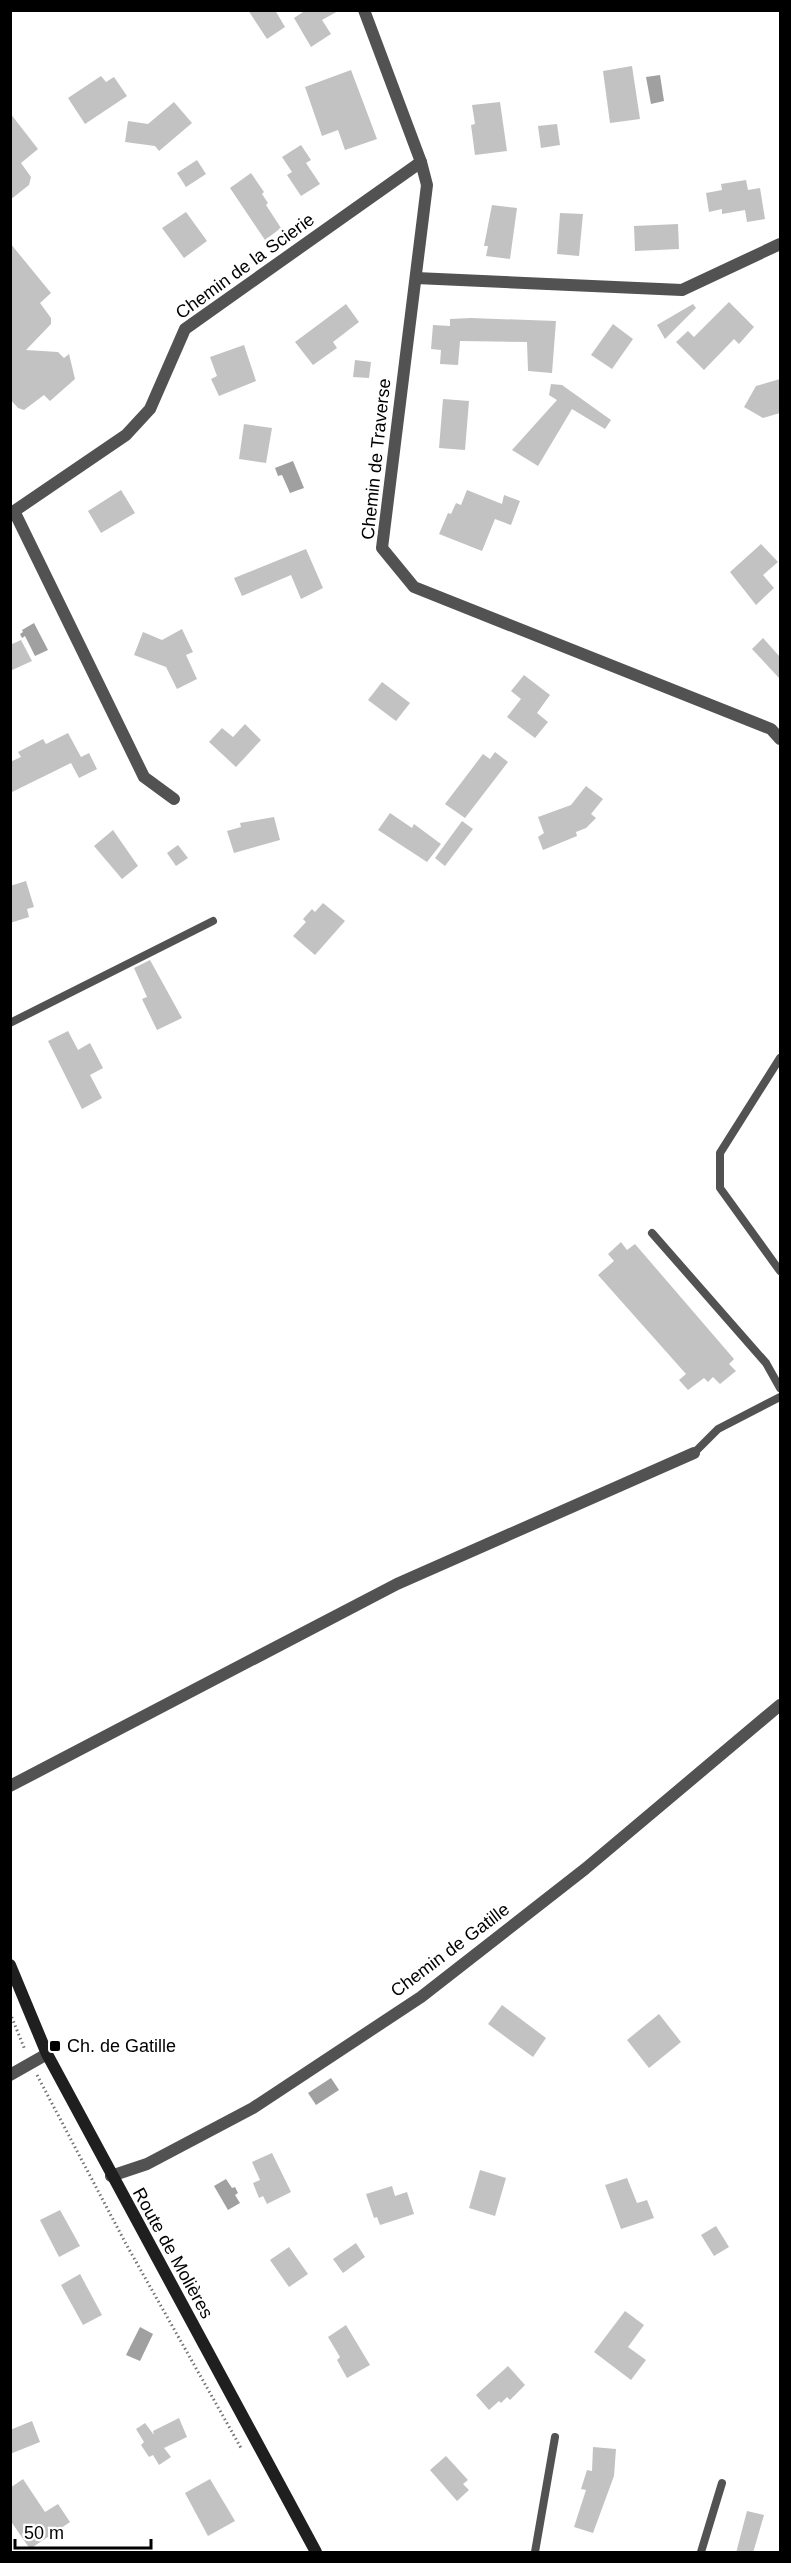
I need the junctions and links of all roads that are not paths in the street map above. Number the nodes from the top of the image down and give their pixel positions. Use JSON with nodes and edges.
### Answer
{"nodes":[{"id":1,"x":364,"y":10,"type":"edge"},
{"id":2,"x":421,"y":162,"type":"junction"},
{"id":3,"x":780,"y":244,"type":"edge"},
{"id":4,"x":416,"y":278,"type":"junction"},
{"id":5,"x":12,"y":513,"type":"edge"},
{"id":6,"x":780,"y":739,"type":"edge"},
{"id":7,"x":174,"y":799,"type":"dead end"},
{"id":8,"x":213,"y":921,"type":"dead end"},
{"id":9,"x":10,"y":1023,"type":"edge"},
{"id":10,"x":780,"y":1058,"type":"edge"},
{"id":11,"x":652,"y":1233,"type":"dead end"},
{"id":12,"x":780,"y":1271,"type":"edge"},
{"id":13,"x":780,"y":1388,"type":"edge"},
{"id":14,"x":780,"y":1396,"type":"edge"},
{"id":15,"x":694,"y":1453,"type":"joint"},
{"id":16,"x":780,"y":1705,"type":"edge"},
{"id":17,"x":10,"y":1786,"type":"edge"},
{"id":18,"x":10,"y":1965,"type":"edge"},
{"id":19,"x":47,"y":2055,"type":"junction"},
{"id":20,"x":10,"y":2075,"type":"edge"},
{"id":21,"x":111,"y":2176,"type":"junction"},
{"id":22,"x":555,"y":2437,"type":"dead end"},
{"id":23,"x":722,"y":2483,"type":"dead end"},
{"id":24,"x":316,"y":2553,"type":"edge"},
{"id":25,"x":535,"y":2553,"type":"edge"},
{"id":26,"x":701,"y":2553,"type":"edge"}],
"edges":[{"from":1,"to":2,"type":"street","name":"Chemin de Traverse"},
{"from":2,"to":4,"type":"street","name":"Chemin de Traverse"},
{"from":2,"to":5,"type":"street","name":"Chemin de la Scierie"},
{"from":3,"to":4,"type":"street"},
{"from":4,"to":6,"type":"street","name":"Chemin de Traverse"},
{"from":5,"to":7,"type":"street"},
{"from":8,"to":9,"type":"lane"},
{"from":10,"to":12,"type":"lane"},
{"from":11,"to":13,"type":"lane"},
{"from":14,"to":15,"type":"lane"},
{"from":15,"to":17,"type":"street"},
{"from":16,"to":21,"type":"street","name":"Chemin de Gatille"},
{"from":18,"to":19,"type":"main road","name":"Route de Molières"},
{"from":19,"to":20,"type":"street"},
{"from":19,"to":21,"type":"main road","name":"Route de Molières"},
{"from":21,"to":24,"type":"main road","name":"Route de Molières"},
{"from":22,"to":25,"type":"lane"},
{"from":23,"to":26,"type":"lane"}]}
